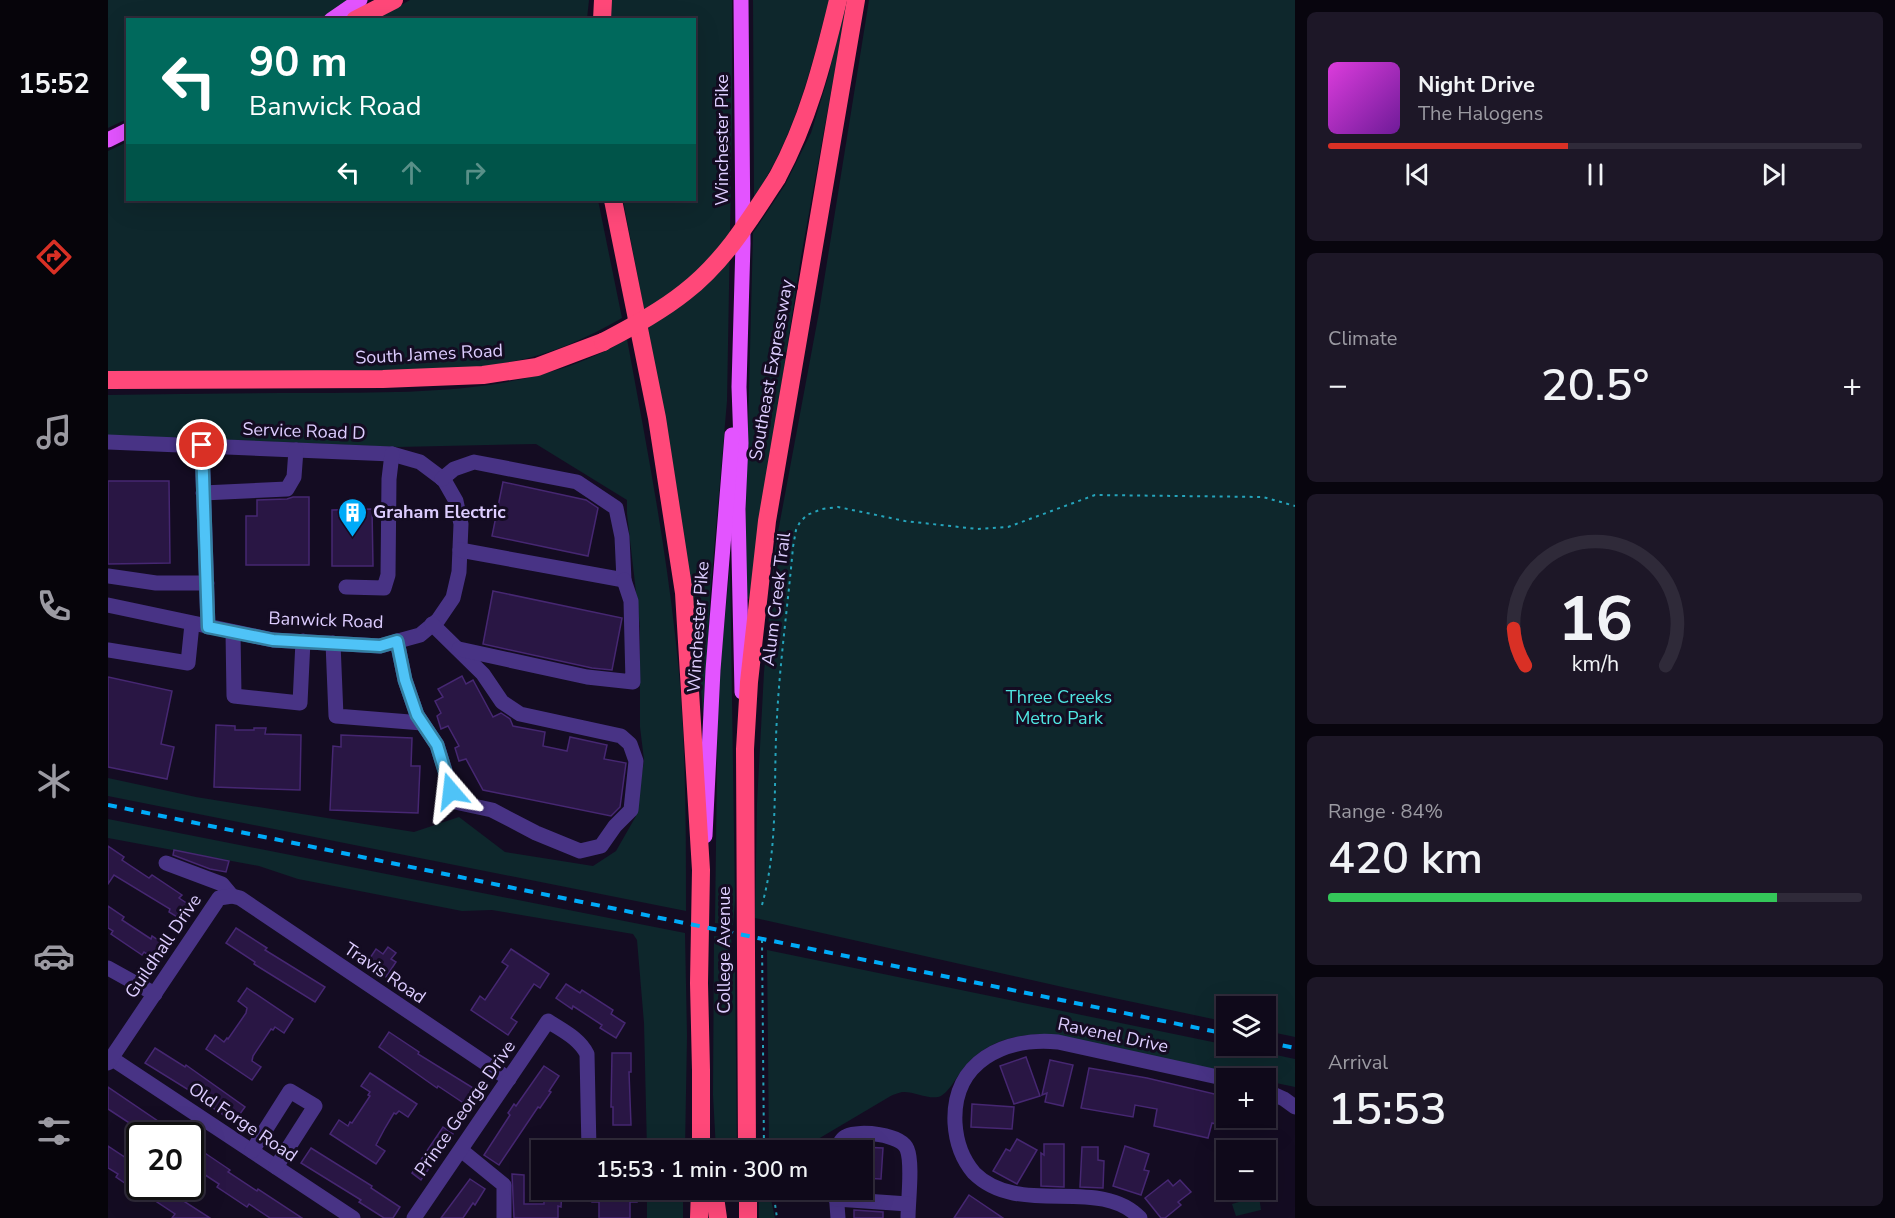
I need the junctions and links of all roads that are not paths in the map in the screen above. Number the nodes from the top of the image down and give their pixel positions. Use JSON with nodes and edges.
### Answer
{"nodes":[{"id":1,"x":360,"y":0,"type":"edge"},
{"id":2,"x":394,"y":0,"type":"edge"},
{"id":3,"x":603,"y":0,"type":"edge"},
{"id":4,"x":741,"y":0,"type":"edge"},
{"id":5,"x":838,"y":0,"type":"edge"},
{"id":6,"x":856,"y":0,"type":"edge"},
{"id":7,"x":334,"y":18,"type":"edge"},
{"id":8,"x":359,"y":18,"type":"edge"},
{"id":9,"x":602,"y":18,"type":"edge"},
{"id":10,"x":126,"y":131,"type":"edge"},
{"id":11,"x":108,"y":140,"type":"edge"},
{"id":12,"x":614,"y":201,"type":"edge"},
{"id":13,"x":108,"y":380,"type":"edge"},
{"id":14,"x":740,"y":387,"type":"junction"},
{"id":15,"x":108,"y":442,"type":"edge"},
{"id":16,"x":202,"y":445,"type":"junction"},
{"id":17,"x":296,"y":450,"type":"junction"},
{"id":18,"x":392,"y":454,"type":"junction"},
{"id":19,"x":442,"y":479,"type":"junction"},
{"id":20,"x":204,"y":493,"type":"junction"},
{"id":21,"x":460,"y":550,"type":"junction"},
{"id":22,"x":108,"y":576,"type":"edge"},
{"id":23,"x":624,"y":580,"type":"junction"},
{"id":24,"x":207,"y":583,"type":"junction"},
{"id":25,"x":346,"y":587,"type":"dead end"},
{"id":26,"x":108,"y":605,"type":"edge"},
{"id":27,"x":192,"y":624,"type":"junction"},
{"id":28,"x":432,"y":624,"type":"junction"},
{"id":29,"x":208,"y":627,"type":"junction"},
{"id":30,"x":233,"y":632,"type":"junction"},
{"id":31,"x":397,"y":641,"type":"junction"},
{"id":32,"x":303,"y":642,"type":"junction"},
{"id":33,"x":333,"y":643,"type":"junction"},
{"id":34,"x":459,"y":649,"type":"junction"},
{"id":35,"x":108,"y":650,"type":"edge"},
{"id":36,"x":422,"y":723,"type":"junction"},
{"id":37,"x":745,"y":749,"type":"junction"},
{"id":38,"x":166,"y":863,"type":"dead end"},
{"id":39,"x":701,"y":870,"type":"junction"},
{"id":40,"x":236,"y":897,"type":"junction"},
{"id":41,"x":108,"y":968,"type":"edge"},
{"id":42,"x":154,"y":994,"type":"junction"},
{"id":43,"x":110,"y":1060,"type":"edge"},
{"id":44,"x":701,"y":1070,"type":"junction"},
{"id":45,"x":1216,"y":1077,"type":"edge"},
{"id":46,"x":509,"y":1079,"type":"junction"},
{"id":47,"x":1276,"y":1095,"type":"edge"},
{"id":48,"x":1295,"y":1107,"type":"edge"},
{"id":49,"x":589,"y":1140,"type":"edge"},
{"id":50,"x":701,"y":1140,"type":"edge"},
{"id":51,"x":709,"y":1140,"type":"edge"},
{"id":52,"x":747,"y":1140,"type":"edge"},
{"id":53,"x":842,"y":1140,"type":"edge"},
{"id":54,"x":461,"y":1150,"type":"junction"},
{"id":55,"x":252,"y":1151,"type":"junction"},
{"id":56,"x":276,"y":1167,"type":"junction"},
{"id":57,"x":690,"y":1200,"type":"edge"},
{"id":58,"x":700,"y":1200,"type":"edge"},
{"id":59,"x":715,"y":1200,"type":"edge"},
{"id":60,"x":748,"y":1200,"type":"edge"},
{"id":61,"x":836,"y":1200,"type":"edge"},
{"id":62,"x":861,"y":1200,"type":"edge"},
{"id":63,"x":908,"y":1211,"type":"edge"},
{"id":64,"x":353,"y":1218,"type":"edge"},
{"id":65,"x":414,"y":1218,"type":"edge"},
{"id":66,"x":504,"y":1218,"type":"edge"},
{"id":67,"x":690,"y":1218,"type":"edge"},
{"id":68,"x":699,"y":1218,"type":"edge"},
{"id":69,"x":718,"y":1218,"type":"edge"},
{"id":70,"x":748,"y":1218,"type":"edge"},
{"id":71,"x":838,"y":1218,"type":"edge"},
{"id":72,"x":1140,"y":1218,"type":"edge"}],
"edges":[{"from":1,"to":7,"type":"main road"},
{"from":2,"to":8,"type":"highway"},
{"from":3,"to":9,"type":"highway"},
{"from":4,"to":14,"type":"main road","name":"Winchester Pike"},
{"from":5,"to":13,"type":"highway","name":"South James Road","bridge":true},
{"from":6,"to":37,"type":"highway","name":"Southeast Expressway"},
{"from":10,"to":11,"type":"main road"},
{"from":12,"to":39,"type":"highway"},
{"from":14,"to":37,"type":"main road","name":"Winchester Pike"},
{"from":14,"to":39,"type":"main road","name":"Winchester Pike"},
{"from":15,"to":16,"type":"street","name":"Service Road D"},
{"from":16,"to":17,"type":"street","name":"Service Road D"},
{"from":16,"to":20,"type":"street"},
{"from":17,"to":18,"type":"street","name":"Service Road D"},
{"from":17,"to":20,"type":"street"},
{"from":18,"to":19,"type":"street","name":"Banwick Road"},
{"from":18,"to":25,"type":"street"},
{"from":19,"to":21,"type":"street","name":"Banwick Road"},
{"from":19,"to":23,"type":"street"},
{"from":20,"to":24,"type":"street"},
{"from":21,"to":23,"type":"street"},
{"from":21,"to":28,"type":"street","name":"Banwick Road"},
{"from":22,"to":24,"type":"street"},
{"from":23,"to":34,"type":"street"},
{"from":24,"to":29,"type":"street"},
{"from":26,"to":27,"type":"street","name":"Banwick Road"},
{"from":27,"to":29,"type":"street","name":"Banwick Road"},
{"from":27,"to":35,"type":"street"},
{"from":28,"to":31,"type":"street","name":"Banwick Road"},
{"from":28,"to":34,"type":"street"},
{"from":29,"to":30,"type":"street","name":"Banwick Road"},
{"from":30,"to":32,"type":"street","name":"Banwick Road"},
{"from":30,"to":32,"type":"street"},
{"from":31,"to":33,"type":"street","name":"Banwick Road"},
{"from":31,"to":36,"type":"street"},
{"from":32,"to":33,"type":"street","name":"Banwick Road"},
{"from":33,"to":36,"type":"street"},
{"from":34,"to":36,"type":"street"},
{"from":37,"to":52,"type":"highway","name":"College Avenue"},
{"from":38,"to":40,"type":"street","name":"Travis Road"},
{"from":39,"to":44,"type":"highway","name":"College Avenue"},
{"from":40,"to":42,"type":"street","name":"Guildhall Drive"},
{"from":40,"to":46,"type":"street","name":"Travis Road"},
{"from":41,"to":42,"type":"street"},
{"from":42,"to":43,"type":"street","name":"Guildhall Drive"},
{"from":43,"to":55,"type":"street","name":"Old Forge Road"},
{"from":44,"to":50,"type":"highway","name":"College Avenue"},
{"from":44,"to":51,"type":"highway"},
{"from":45,"to":72,"type":"street","name":"Ravenel Drive"},
{"from":46,"to":49,"type":"street","name":"Prince George Drive"},
{"from":46,"to":54,"type":"street","name":"Prince George Drive"},
{"from":47,"to":48,"type":"street"},
{"from":53,"to":63,"type":"street"},
{"from":54,"to":65,"type":"street","name":"Prince George Drive"},
{"from":54,"to":66,"type":"street"},
{"from":55,"to":56,"type":"street","name":"Old Forge Road"},
{"from":55,"to":56,"type":"street"},
{"from":56,"to":64,"type":"street","name":"Old Forge Road"},
{"from":57,"to":67,"type":"highway"},
{"from":58,"to":68,"type":"highway"},
{"from":59,"to":69,"type":"highway"},
{"from":60,"to":70,"type":"highway"},
{"from":61,"to":71,"type":"street"},
{"from":62,"to":63,"type":"street"}]}
